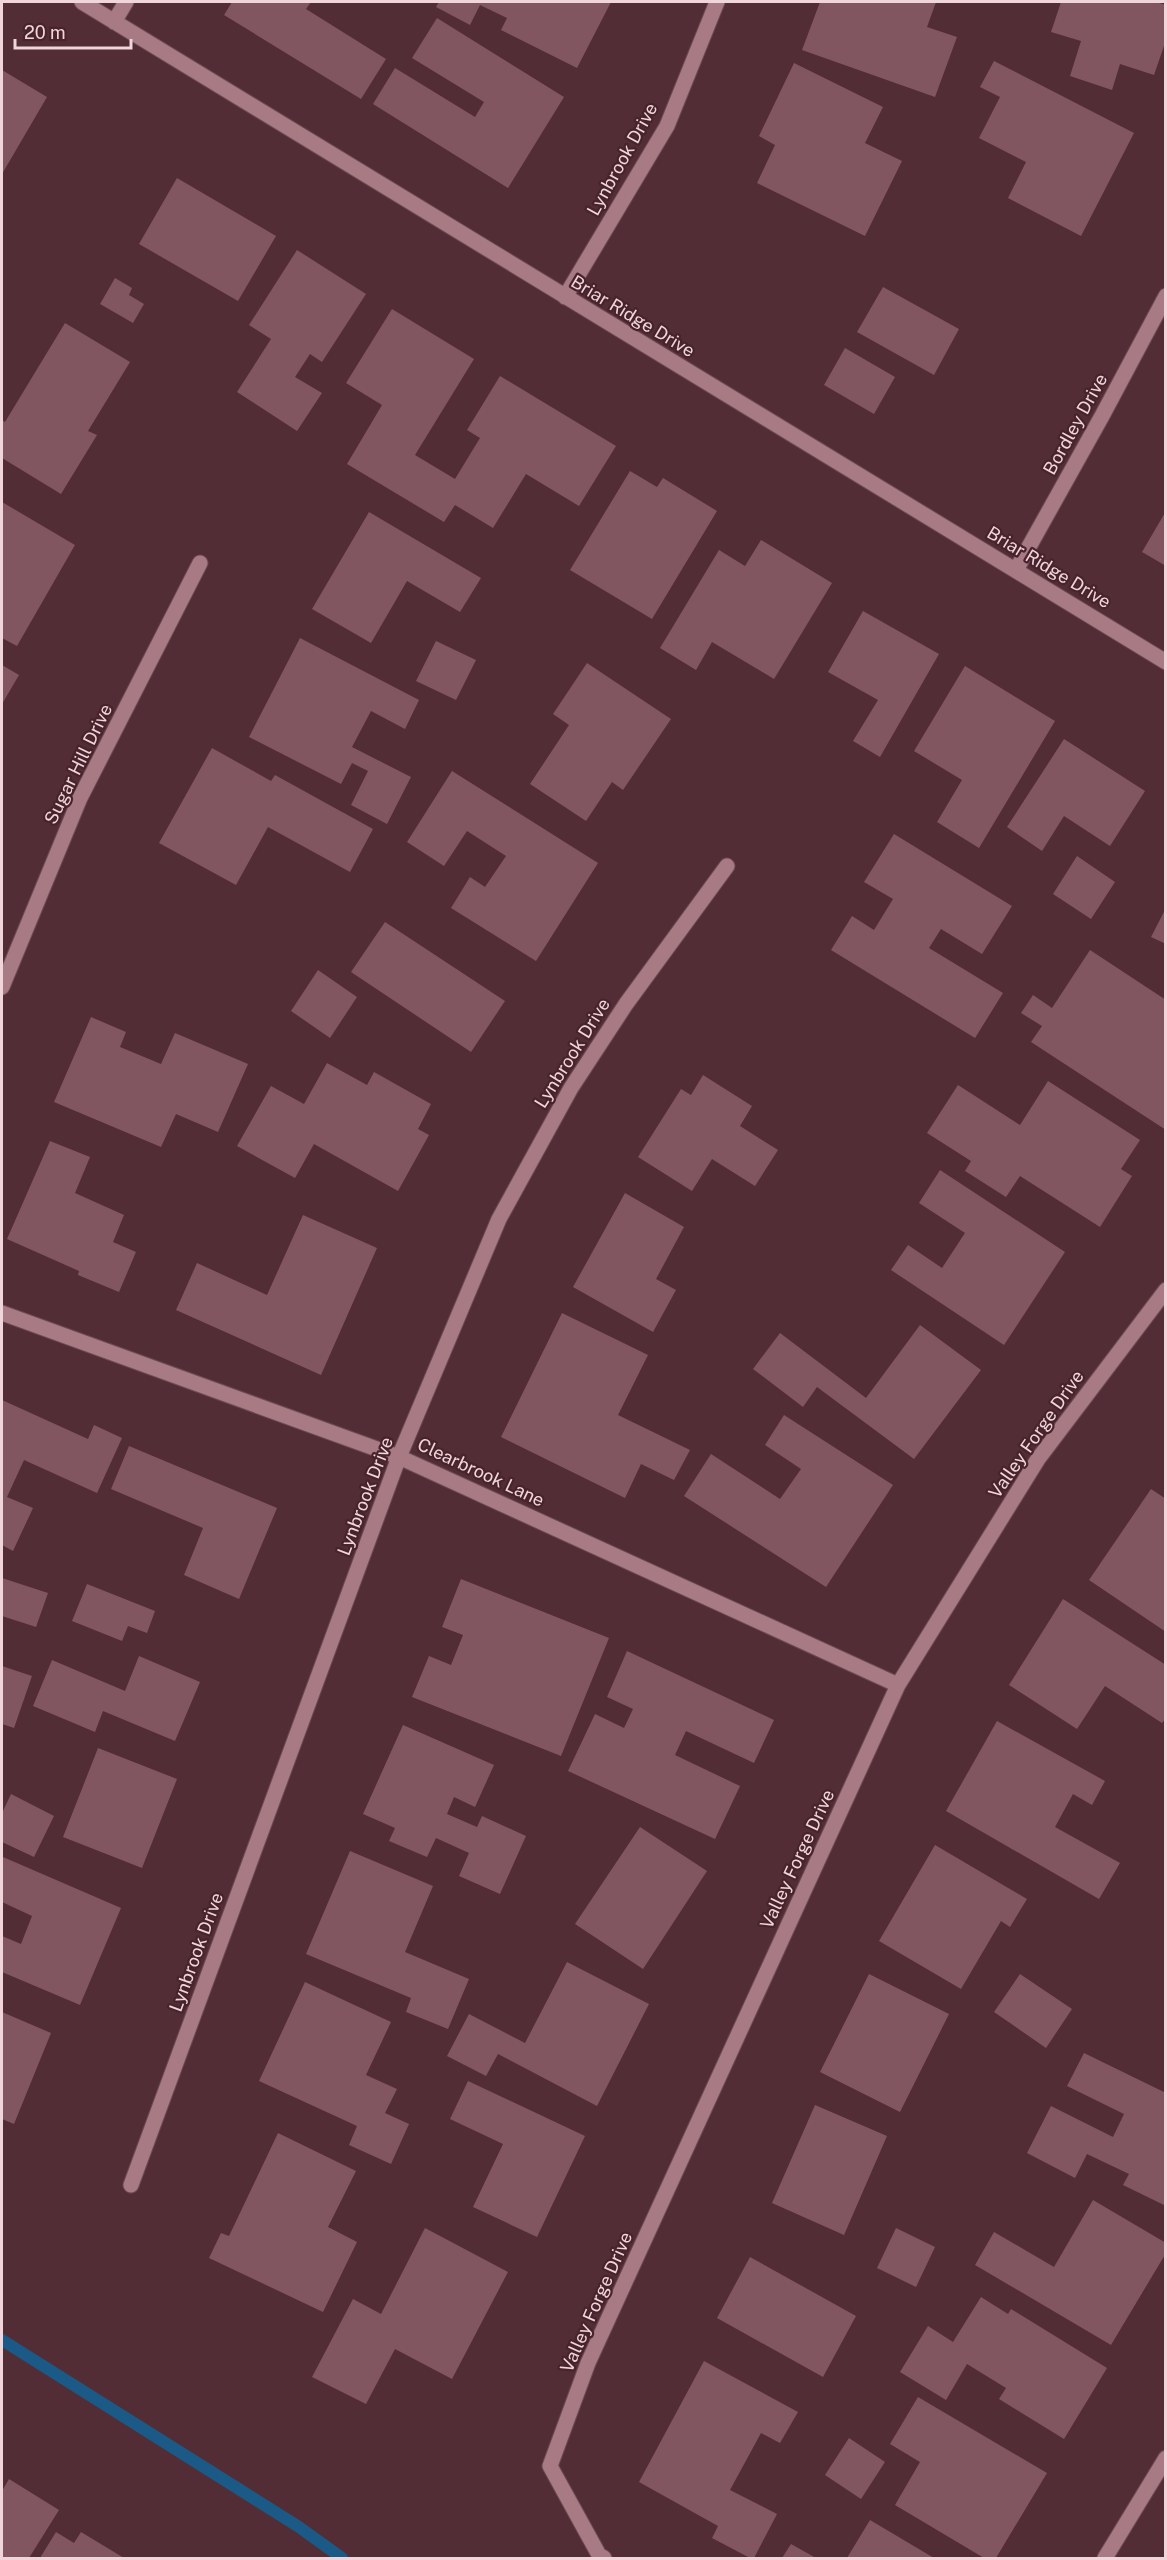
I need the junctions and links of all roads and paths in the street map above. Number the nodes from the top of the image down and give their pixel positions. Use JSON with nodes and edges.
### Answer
{"nodes":[{"id":1,"x":81,"y":2,"type":"edge"},
{"id":2,"x":126,"y":2,"type":"edge"},
{"id":3,"x":717,"y":2,"type":"edge"},
{"id":4,"x":114,"y":22,"type":"junction"},
{"id":5,"x":1166,"y":296,"type":"edge"},
{"id":6,"x":565,"y":297,"type":"junction"},
{"id":7,"x":200,"y":563,"type":"dead end"},
{"id":8,"x":1016,"y":570,"type":"junction"},
{"id":9,"x":1166,"y":662,"type":"edge"},
{"id":10,"x":727,"y":866,"type":"dead end"},
{"id":11,"x":2,"y":987,"type":"edge"},
{"id":12,"x":1166,"y":1290,"type":"edge"},
{"id":13,"x":2,"y":1313,"type":"edge"},
{"id":14,"x":399,"y":1457,"type":"junction"},
{"id":15,"x":897,"y":1685,"type":"junction"},
{"id":16,"x":131,"y":2185,"type":"dead end"},
{"id":17,"x":1166,"y":2458,"type":"edge"},
{"id":18,"x":604,"y":2559,"type":"edge"},
{"id":19,"x":1105,"y":2559,"type":"edge"}],
"edges":[{"from":1,"to":4,"type":"street","name":"Briar Ridge Drive"},
{"from":2,"to":4,"type":"street"},
{"from":3,"to":6,"type":"street","name":"Lynbrook Drive"},
{"from":4,"to":6,"type":"street","name":"Briar Ridge Drive"},
{"from":5,"to":8,"type":"street","name":"Bordley Drive"},
{"from":6,"to":8,"type":"street","name":"Briar Ridge Drive"},
{"from":7,"to":11,"type":"street","name":"Sugar Hill Drive"},
{"from":8,"to":9,"type":"street","name":"Briar Ridge Drive"},
{"from":10,"to":14,"type":"street","name":"Lynbrook Drive"},
{"from":12,"to":15,"type":"street","name":"Valley Forge Drive"},
{"from":13,"to":14,"type":"street","name":"Clearbrook Lane"},
{"from":14,"to":15,"type":"street","name":"Clearbrook Lane"},
{"from":14,"to":16,"type":"street","name":"Lynbrook Drive"},
{"from":15,"to":18,"type":"street","name":"Valley Forge Drive"},
{"from":17,"to":19,"type":"street"}]}
